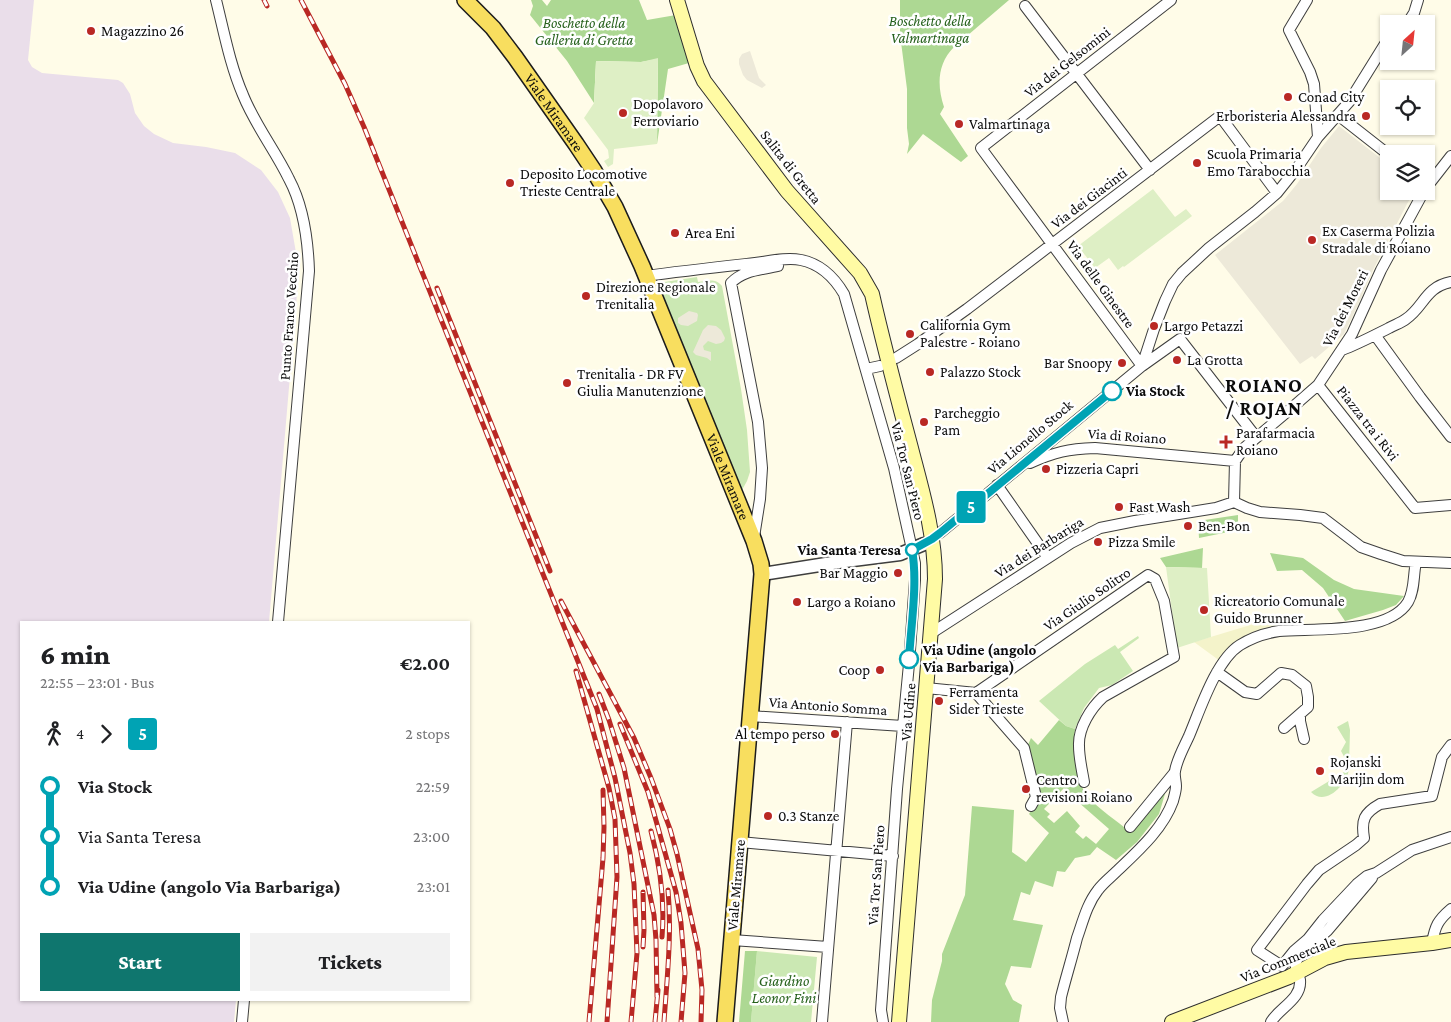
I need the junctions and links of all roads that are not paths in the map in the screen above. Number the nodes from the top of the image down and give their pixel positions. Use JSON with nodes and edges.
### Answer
{"nodes":[{"id":1,"x":216,"y":0,"type":"edge"},
{"id":2,"x":466,"y":0,"type":"edge"},
{"id":3,"x":677,"y":0,"type":"edge"},
{"id":4,"x":1171,"y":0,"type":"edge"},
{"id":5,"x":1307,"y":0,"type":"edge"},
{"id":6,"x":1418,"y":0,"type":"edge"},
{"id":7,"x":1025,"y":6,"type":"dead end"},
{"id":8,"x":1413,"y":15,"type":"edge"},
{"id":9,"x":1380,"y":52,"type":"edge"},
{"id":10,"x":1076,"y":73,"type":"junction"},
{"id":11,"x":1338,"y":115,"type":"junction"},
{"id":12,"x":1318,"y":137,"type":"junction"},
{"id":13,"x":1380,"y":147,"type":"edge"},
{"id":14,"x":981,"y":148,"type":"joint"},
{"id":15,"x":1451,"y":156,"type":"edge"},
{"id":16,"x":1150,"y":170,"type":"junction"},
{"id":17,"x":1435,"y":176,"type":"edge"},
{"id":18,"x":1277,"y":193,"type":"junction"},
{"id":19,"x":1419,"y":200,"type":"edge"},
{"id":20,"x":1053,"y":244,"type":"junction"},
{"id":21,"x":785,"y":260,"type":"junction"},
{"id":22,"x":646,"y":276,"type":"junction"},
{"id":23,"x":1451,"y":282,"type":"edge"},
{"id":24,"x":1375,"y":335,"type":"junction"},
{"id":25,"x":1342,"y":350,"type":"junction"},
{"id":26,"x":891,"y":354,"type":"junction"},
{"id":27,"x":880,"y":366,"type":"dead end"},
{"id":28,"x":1142,"y":366,"type":"junction"},
{"id":29,"x":866,"y":369,"type":"junction"},
{"id":30,"x":1318,"y":385,"type":"junction"},
{"id":31,"x":1256,"y":437,"type":"junction"},
{"id":32,"x":1451,"y":437,"type":"edge"},
{"id":33,"x":1235,"y":461,"type":"junction"},
{"id":34,"x":1020,"y":467,"type":"junction"},
{"id":35,"x":997,"y":485,"type":"junction"},
{"id":36,"x":1234,"y":502,"type":"junction"},
{"id":37,"x":1451,"y":505,"type":"edge"},
{"id":38,"x":940,"y":533,"type":"dead end"},
{"id":39,"x":754,"y":541,"type":"junction"},
{"id":40,"x":924,"y":544,"type":"dead end"},
{"id":41,"x":912,"y":550,"type":"junction"},
{"id":42,"x":1048,"y":558,"type":"junction"},
{"id":43,"x":1416,"y":562,"type":"junction"},
{"id":44,"x":1451,"y":563,"type":"edge"},
{"id":45,"x":762,"y":574,"type":"junction"},
{"id":46,"x":278,"y":621,"type":"edge"},
{"id":47,"x":930,"y":634,"type":"junction"},
{"id":48,"x":1217,"y":672,"type":"junction"},
{"id":49,"x":926,"y":688,"type":"junction"},
{"id":50,"x":976,"y":694,"type":"junction"},
{"id":51,"x":1300,"y":714,"type":"junction"},
{"id":52,"x":750,"y":716,"type":"junction"},
{"id":53,"x":847,"y":722,"type":"junction"},
{"id":54,"x":904,"y":726,"type":"junction"},
{"id":55,"x":1284,"y":728,"type":"dead end"},
{"id":56,"x":1304,"y":739,"type":"dead end"},
{"id":57,"x":1451,"y":745,"type":"edge"},
{"id":58,"x":1175,"y":772,"type":"junction"},
{"id":59,"x":1084,"y":782,"type":"dead end"},
{"id":60,"x":1031,"y":806,"type":"dead end"},
{"id":61,"x":1130,"y":827,"type":"dead end"},
{"id":62,"x":1451,"y":836,"type":"edge"},
{"id":63,"x":740,"y":842,"type":"junction"},
{"id":64,"x":836,"y":851,"type":"junction"},
{"id":65,"x":893,"y":856,"type":"junction"},
{"id":66,"x":1376,"y":873,"type":"junction"},
{"id":67,"x":1451,"y":909,"type":"edge"},
{"id":68,"x":732,"y":940,"type":"junction"},
{"id":69,"x":1451,"y":940,"type":"edge"},
{"id":70,"x":1432,"y":943,"type":"junction"},
{"id":71,"x":828,"y":947,"type":"junction"},
{"id":72,"x":1282,"y":966,"type":"junction"},
{"id":73,"x":1298,"y":972,"type":"junction"},
{"id":74,"x":1281,"y":980,"type":"junction"},
{"id":75,"x":244,"y":1001,"type":"edge"},
{"id":76,"x":242,"y":1022,"type":"edge"},
{"id":77,"x":725,"y":1022,"type":"edge"},
{"id":78,"x":822,"y":1022,"type":"edge"},
{"id":79,"x":883,"y":1022,"type":"edge"},
{"id":80,"x":898,"y":1022,"type":"edge"},
{"id":81,"x":1063,"y":1022,"type":"edge"},
{"id":82,"x":1172,"y":1022,"type":"edge"},
{"id":83,"x":1270,"y":1022,"type":"edge"}],
"edges":[{"from":1,"to":46,"type":"street","name":"Punto Franco Vecchio"},
{"from":2,"to":22,"type":"main road","name":"Viale Miramare"},
{"from":3,"to":26,"type":"main road","name":"Salita di Gretta"},
{"from":4,"to":10,"type":"street","name":"Via dei Gelsomini"},
{"from":5,"to":12,"type":"street"},
{"from":6,"to":8,"type":"street"},
{"from":7,"to":10,"type":"street"},
{"from":9,"to":11,"type":"street"},
{"from":10,"to":14,"type":"street","name":"Via dei Gelsomini"},
{"from":10,"to":16,"type":"street"},
{"from":11,"to":12,"type":"street"},
{"from":11,"to":13,"type":"street"},
{"from":12,"to":18,"type":"street"},
{"from":14,"to":20,"type":"street","name":"Via delle Ginestre"},
{"from":15,"to":17,"type":"street","name":"Via dei Moreri"},
{"from":16,"to":18,"type":"street","name":"Via dei Giacinti"},
{"from":16,"to":20,"type":"street","name":"Via dei Giacinti"},
{"from":18,"to":28,"type":"street"},
{"from":19,"to":25,"type":"street","name":"Via dei Moreri"},
{"from":20,"to":26,"type":"street","name":"Via dei Giacinti"},
{"from":20,"to":28,"type":"street","name":"Via delle Ginestre"},
{"from":21,"to":22,"type":"street","name":"Via Tor San Piero"},
{"from":21,"to":29,"type":"street","name":"Via Tor San Piero"},
{"from":21,"to":39,"type":"street","name":"Viale Miramare"},
{"from":22,"to":39,"type":"main road","name":"Viale Miramare"},
{"from":23,"to":24,"type":"street"},
{"from":24,"to":25,"type":"street"},
{"from":24,"to":32,"type":"street"},
{"from":25,"to":30,"type":"street","name":"Via dei Moreri"},
{"from":26,"to":47,"type":"main road","name":"Via Udine"},
{"from":27,"to":29,"type":"street"},
{"from":28,"to":31,"type":"street","name":"Via Lionello Stock"},
{"from":28,"to":34,"type":"street","name":"Via Lionello Stock"},
{"from":29,"to":41,"type":"street","name":"Via Tor San Piero"},
{"from":30,"to":31,"type":"street","name":"Piazza tra i Rivi"},
{"from":30,"to":37,"type":"street","name":"Piazza tra i Rivi"},
{"from":31,"to":33,"type":"street","name":"Piazza tra i Rivi"},
{"from":33,"to":34,"type":"street","name":"Via di Roiano"},
{"from":33,"to":36,"type":"street"},
{"from":34,"to":35,"type":"street","name":"Via Lionello Stock"},
{"from":35,"to":38,"type":"street","name":"Via Lionello Stock"},
{"from":35,"to":42,"type":"street"},
{"from":36,"to":42,"type":"street","name":"Via dei Barbariga"},
{"from":36,"to":43,"type":"street"},
{"from":39,"to":45,"type":"main road","name":"Viale Miramare"},
{"from":40,"to":41,"type":"street"},
{"from":41,"to":45,"type":"street"},
{"from":41,"to":54,"type":"street","name":"Via Tor San Piero"},
{"from":42,"to":47,"type":"street","name":"Via dei Barbariga"},
{"from":43,"to":44,"type":"street"},
{"from":43,"to":48,"type":"street"},
{"from":45,"to":52,"type":"main road","name":"Viale Miramare"},
{"from":47,"to":49,"type":"main road","name":"Via Udine"},
{"from":48,"to":51,"type":"street"},
{"from":48,"to":58,"type":"street"},
{"from":49,"to":50,"type":"street"},
{"from":49,"to":80,"type":"main road","name":"Via Udine"},
{"from":50,"to":59,"type":"street","name":"Via Giulio Solitro"},
{"from":50,"to":60,"type":"street"},
{"from":51,"to":55,"type":"street"},
{"from":51,"to":56,"type":"street"},
{"from":52,"to":53,"type":"street","name":"Via Antonio Somma"},
{"from":52,"to":63,"type":"main road","name":"Viale Miramare"},
{"from":53,"to":54,"type":"street","name":"Via Antonio Somma"},
{"from":53,"to":64,"type":"street"},
{"from":54,"to":65,"type":"street","name":"Via Tor San Piero"},
{"from":57,"to":72,"type":"street"},
{"from":58,"to":61,"type":"street"},
{"from":58,"to":81,"type":"street"},
{"from":62,"to":66,"type":"street"},
{"from":63,"to":64,"type":"street"},
{"from":63,"to":68,"type":"main road","name":"Viale Miramare"},
{"from":64,"to":65,"type":"street"},
{"from":64,"to":71,"type":"street"},
{"from":65,"to":79,"type":"street","name":"Via Tor San Piero"},
{"from":66,"to":72,"type":"street"},
{"from":66,"to":73,"type":"street"},
{"from":67,"to":70,"type":"street"},
{"from":68,"to":71,"type":"street"},
{"from":68,"to":77,"type":"main road","name":"Viale Miramare"},
{"from":69,"to":70,"type":"main road","name":"Via Commerciale"},
{"from":70,"to":73,"type":"main road","name":"Via Commerciale"},
{"from":71,"to":78,"type":"street"},
{"from":72,"to":74,"type":"street"},
{"from":73,"to":74,"type":"main road","name":"Via Commerciale"},
{"from":73,"to":83,"type":"street"},
{"from":74,"to":82,"type":"main road","name":"Via Commerciale"},
{"from":75,"to":76,"type":"street"}]}
